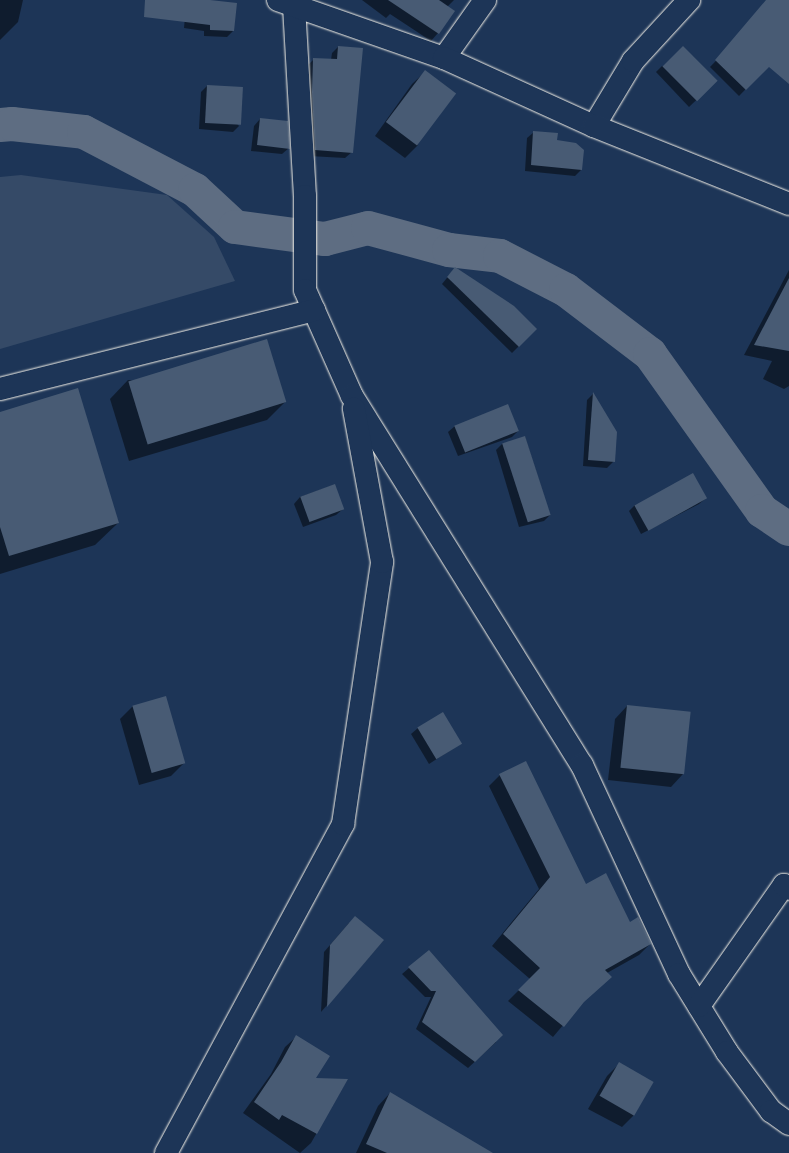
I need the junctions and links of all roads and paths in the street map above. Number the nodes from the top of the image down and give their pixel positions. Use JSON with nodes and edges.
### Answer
{"nodes":[{"id":1,"x":486,"y":0,"type":"edge"},
{"id":2,"x":689,"y":0,"type":"edge"},
{"id":3,"x":286,"y":3,"type":"edge"},
{"id":4,"x":444,"y":58,"type":"junction"},
{"id":5,"x":594,"y":126,"type":"junction"},
{"id":6,"x":789,"y":204,"type":"edge"},
{"id":7,"x":314,"y":310,"type":"junction"},
{"id":8,"x":0,"y":389,"type":"edge"},
{"id":9,"x":352,"y":396,"type":"junction"},
{"id":10,"x":789,"y":889,"type":"edge"},
{"id":11,"x":698,"y":1006,"type":"junction"},
{"id":12,"x":789,"y":1124,"type":"edge"},
{"id":13,"x":166,"y":1153,"type":"edge"}],
"edges":[{"from":1,"to":4,"type":"street"},
{"from":2,"to":5,"type":"street"},
{"from":3,"to":4,"type":"street"},
{"from":3,"to":7,"type":"street"},
{"from":4,"to":5,"type":"street"},
{"from":5,"to":6,"type":"street"},
{"from":7,"to":8,"type":"street"},
{"from":7,"to":9,"type":"street"},
{"from":9,"to":11,"type":"street"},
{"from":9,"to":13,"type":"street"},
{"from":10,"to":11,"type":"street"},
{"from":11,"to":12,"type":"street"}]}
